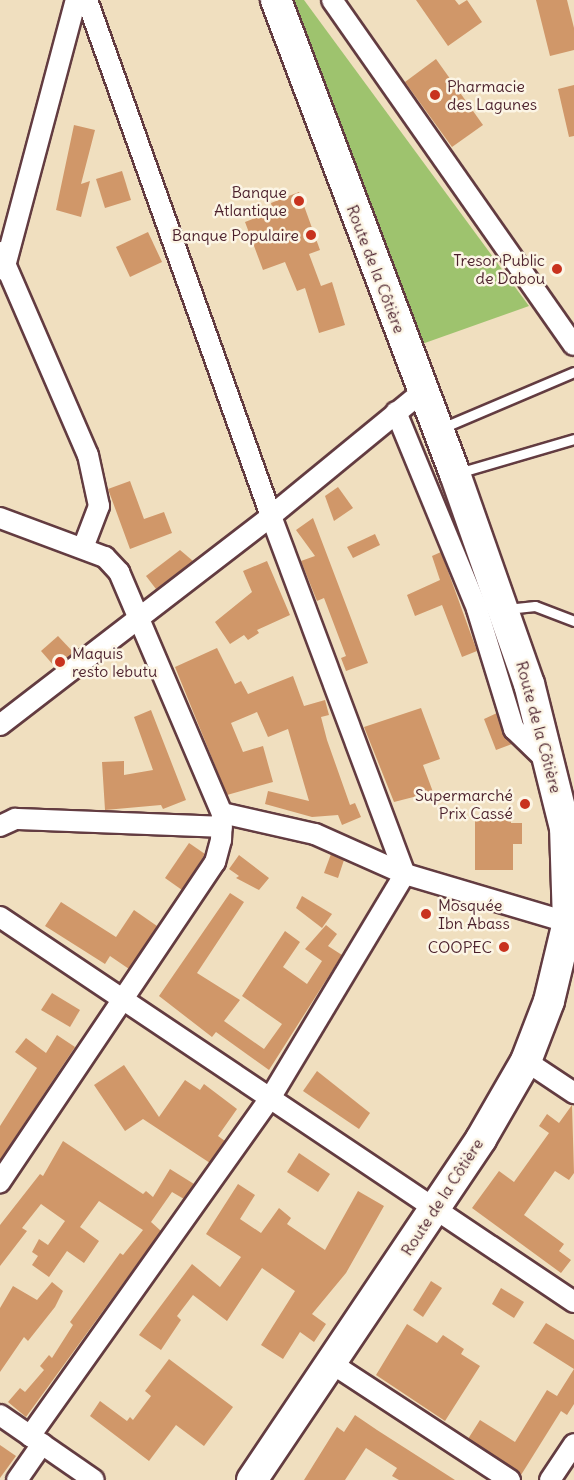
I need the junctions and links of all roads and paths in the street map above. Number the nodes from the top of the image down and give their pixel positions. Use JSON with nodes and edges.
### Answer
{"nodes":[{"id":1,"x":276,"y":0,"type":"edge"},
{"id":2,"x":332,"y":0,"type":"edge"},
{"id":3,"x":79,"y":1,"type":"edge"},
{"id":4,"x":2,"y":259,"type":"edge"},
{"id":5,"x":0,"y":287,"type":"edge"},
{"id":6,"x":574,"y":345,"type":"edge"},
{"id":7,"x":574,"y":372,"type":"edge"},
{"id":8,"x":423,"y":391,"type":"junction"},
{"id":9,"x":396,"y":412,"type":"junction"},
{"id":10,"x":437,"y":430,"type":"junction"},
{"id":11,"x":574,"y":440,"type":"edge"},
{"id":12,"x":455,"y":474,"type":"junction"},
{"id":13,"x":427,"y":483,"type":"junction"},
{"id":14,"x":272,"y":516,"type":"junction"},
{"id":15,"x":0,"y":518,"type":"edge"},
{"id":16,"x":83,"y":548,"type":"junction"},
{"id":17,"x":491,"y":610,"type":"junction"},
{"id":18,"x":138,"y":618,"type":"junction"},
{"id":19,"x":574,"y":621,"type":"edge"},
{"id":20,"x":0,"y":725,"type":"edge"},
{"id":21,"x":222,"y":820,"type":"junction"},
{"id":22,"x":0,"y":826,"type":"edge"},
{"id":23,"x":569,"y":828,"type":"edge"},
{"id":24,"x":405,"y":874,"type":"junction"},
{"id":25,"x":0,"y":917,"type":"edge"},
{"id":26,"x":571,"y":923,"type":"edge"},
{"id":27,"x":123,"y":998,"type":"junction"},
{"id":28,"x":526,"y":1061,"type":"junction"},
{"id":29,"x":574,"y":1093,"type":"edge"},
{"id":30,"x":269,"y":1100,"type":"junction"},
{"id":31,"x":0,"y":1182,"type":"edge"},
{"id":32,"x":435,"y":1208,"type":"junction"},
{"id":33,"x":574,"y":1302,"type":"edge"},
{"id":34,"x":331,"y":1363,"type":"junction"},
{"id":35,"x":0,"y":1415,"type":"edge"},
{"id":36,"x":36,"y":1440,"type":"junction"},
{"id":37,"x":574,"y":1444,"type":"edge"},
{"id":38,"x":17,"y":1480,"type":"edge"},
{"id":39,"x":94,"y":1480,"type":"edge"},
{"id":40,"x":252,"y":1480,"type":"edge"},
{"id":41,"x":510,"y":1480,"type":"edge"},
{"id":42,"x":550,"y":1480,"type":"edge"}],
"edges":[{"from":1,"to":8,"type":"main road","name":"Route de la Côtière"},
{"from":2,"to":6,"type":"street"},
{"from":3,"to":4,"type":"street"},
{"from":3,"to":14,"type":"street"},
{"from":4,"to":5,"type":"street"},
{"from":4,"to":16,"type":"street"},
{"from":7,"to":10,"type":"lane"},
{"from":8,"to":9,"type":"street"},
{"from":8,"to":10,"type":"main road","name":"Route de la Côtière"},
{"from":9,"to":13,"type":"street"},
{"from":9,"to":14,"type":"street"},
{"from":10,"to":12,"type":"main road","name":"Route de la Côtière"},
{"from":11,"to":12,"type":"lane"},
{"from":12,"to":13,"type":"street"},
{"from":12,"to":17,"type":"main road","name":"Route de la Côtière"},
{"from":13,"to":17,"type":"street"},
{"from":14,"to":18,"type":"street"},
{"from":14,"to":24,"type":"street"},
{"from":15,"to":16,"type":"street"},
{"from":16,"to":18,"type":"street"},
{"from":17,"to":19,"type":"lane"},
{"from":17,"to":23,"type":"main road","name":"Route de la Côtière"},
{"from":18,"to":20,"type":"street"},
{"from":18,"to":21,"type":"street"},
{"from":21,"to":22,"type":"street"},
{"from":21,"to":24,"type":"street"},
{"from":21,"to":27,"type":"street"},
{"from":23,"to":26,"type":"main road","name":"Route de la Côtière"},
{"from":24,"to":26,"type":"street"},
{"from":24,"to":30,"type":"street"},
{"from":25,"to":27,"type":"street"},
{"from":26,"to":28,"type":"main road","name":"Route de la Côtière"},
{"from":27,"to":30,"type":"street"},
{"from":27,"to":31,"type":"street"},
{"from":28,"to":29,"type":"street"},
{"from":28,"to":32,"type":"main road","name":"Route de la Côtière"},
{"from":30,"to":32,"type":"street"},
{"from":30,"to":36,"type":"street"},
{"from":32,"to":33,"type":"street"},
{"from":32,"to":34,"type":"main road","name":"Route de la Côtière"},
{"from":34,"to":40,"type":"main road","name":"Route de la Côtière"},
{"from":34,"to":41,"type":"street"},
{"from":35,"to":36,"type":"street"},
{"from":36,"to":38,"type":"street"},
{"from":36,"to":39,"type":"street"},
{"from":37,"to":42,"type":"street"}]}
